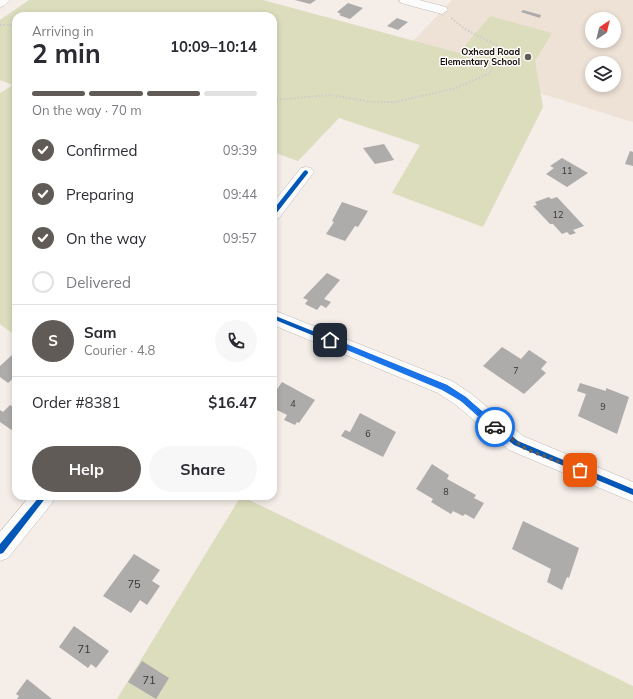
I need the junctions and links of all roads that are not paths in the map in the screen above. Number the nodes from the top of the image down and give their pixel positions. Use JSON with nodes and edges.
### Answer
{"nodes":[{"id":1,"x":4,"y":0,"type":"edge"},
{"id":2,"x":405,"y":0,"type":"edge"},
{"id":3,"x":0,"y":3,"type":"edge"},
{"id":4,"x":442,"y":10,"type":"road end"},
{"id":5,"x":306,"y":172,"type":"dead end"},
{"id":6,"x":277,"y":209,"type":"edge"},
{"id":7,"x":277,"y":318,"type":"edge"},
{"id":8,"x":633,"y":492,"type":"edge"},
{"id":9,"x":41,"y":500,"type":"edge"},
{"id":10,"x":0,"y":550,"type":"edge"}],
"edges":[{"from":1,"to":3,"type":"street"},
{"from":2,"to":4,"type":"street"},
{"from":5,"to":6,"type":"street"},
{"from":7,"to":8,"type":"street"},
{"from":9,"to":10,"type":"street"}]}
